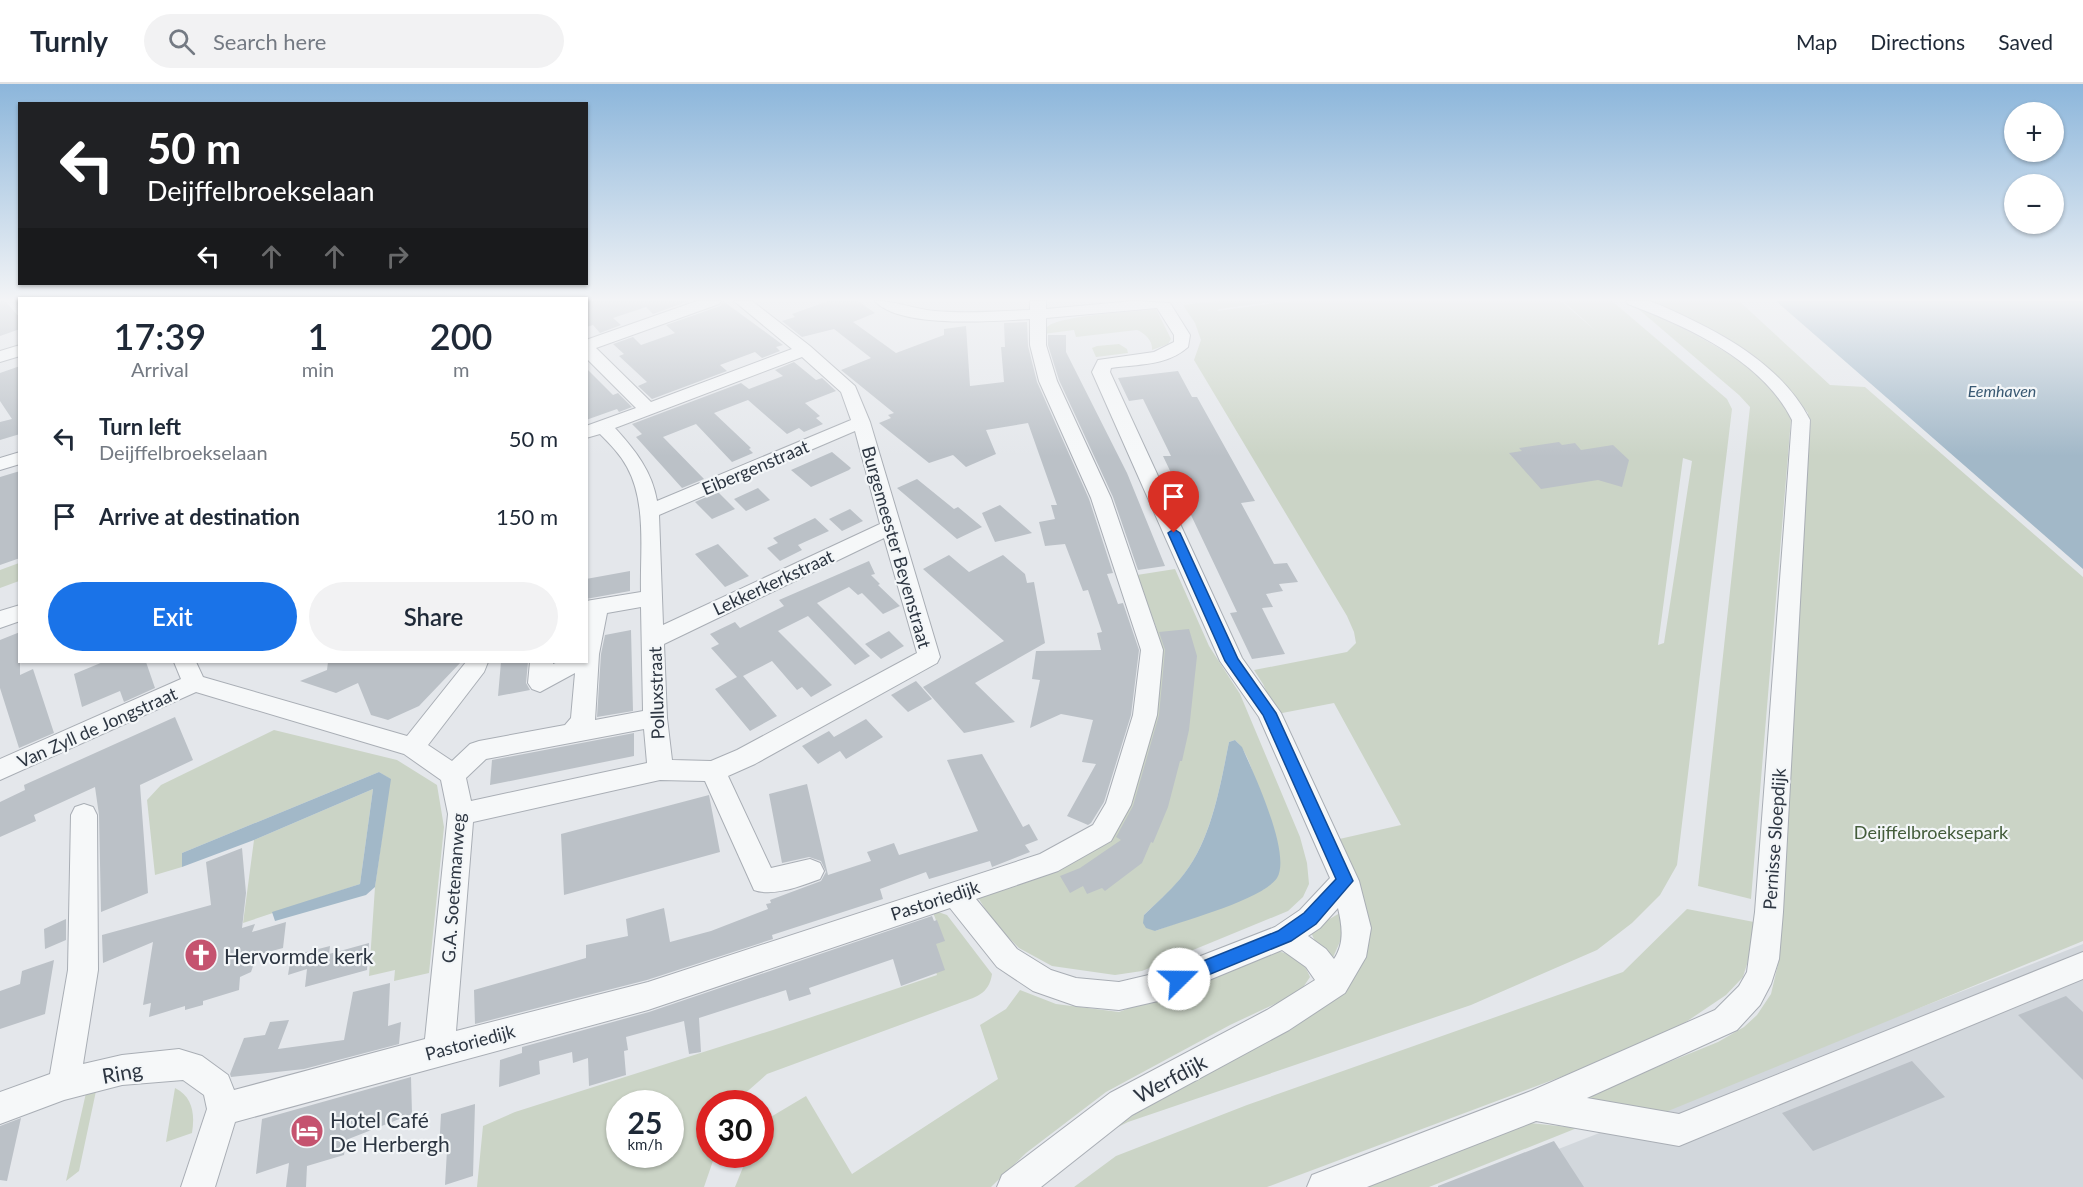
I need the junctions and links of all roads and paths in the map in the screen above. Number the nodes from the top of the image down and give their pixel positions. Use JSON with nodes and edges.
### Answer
{"nodes":[{"id":1,"x":591,"y":352,"type":"edge"},
{"id":2,"x":798,"y":352,"type":"edge"},
{"id":3,"x":807,"y":352,"type":"edge"},
{"id":4,"x":1040,"y":352,"type":"edge"},
{"id":5,"x":1168,"y":352,"type":"edge"},
{"id":6,"x":1734,"y":352,"type":"edge"},
{"id":7,"x":649,"y":410,"type":"junction"},
{"id":8,"x":861,"y":422,"type":"junction"},
{"id":9,"x":595,"y":430,"type":"edge"},
{"id":10,"x":18,"y":459,"type":"edge"},
{"id":11,"x":0,"y":464,"type":"edge"},
{"id":12,"x":649,"y":512,"type":"junction"},
{"id":13,"x":892,"y":526,"type":"junction"},
{"id":14,"x":651,"y":597,"type":"junction"},
{"id":15,"x":592,"y":608,"type":"edge"},
{"id":16,"x":18,"y":613,"type":"edge"},
{"id":17,"x":0,"y":620,"type":"edge"},
{"id":18,"x":588,"y":632,"type":"edge"},
{"id":19,"x":654,"y":639,"type":"junction"},
{"id":20,"x":477,"y":663,"type":"edge"},
{"id":21,"x":542,"y":663,"type":"edge"},
{"id":22,"x":574,"y":663,"type":"edge"},
{"id":23,"x":584,"y":663,"type":"edge"},
{"id":24,"x":190,"y":672,"type":"edge"},
{"id":25,"x":655,"y":718,"type":"junction"},
{"id":26,"x":573,"y":733,"type":"junction"},
{"id":27,"x":412,"y":747,"type":"junction"},
{"id":28,"x":0,"y":770,"type":"edge"},
{"id":29,"x":660,"y":770,"type":"junction"},
{"id":30,"x":713,"y":771,"type":"junction"},
{"id":31,"x":453,"y":775,"type":"junction"},
{"id":32,"x":461,"y":814,"type":"junction"},
{"id":33,"x":84,"y":815,"type":"dead end"},
{"id":34,"x":810,"y":871,"type":"dead end"},
{"id":35,"x":1345,"y":881,"type":"junction"},
{"id":36,"x":955,"y":892,"type":"junction"},
{"id":37,"x":1285,"y":936,"type":"junction"},
{"id":38,"x":2083,"y":965,"type":"edge"},
{"id":39,"x":1335,"y":983,"type":"junction"},
{"id":40,"x":439,"y":1050,"type":"junction"},
{"id":41,"x":64,"y":1084,"type":"junction"},
{"id":42,"x":1536,"y":1105,"type":"junction"},
{"id":43,"x":0,"y":1108,"type":"edge"},
{"id":44,"x":223,"y":1109,"type":"junction"},
{"id":45,"x":198,"y":1187,"type":"edge"},
{"id":46,"x":1014,"y":1187,"type":"edge"},
{"id":47,"x":1324,"y":1187,"type":"edge"}],
"edges":[{"from":1,"to":7,"type":"street"},
{"from":2,"to":7,"type":"street"},
{"from":3,"to":8,"type":"street","name":"Burgemeester Beyenstraat"},
{"from":4,"to":36,"type":"street","name":"Pastoriedijk"},
{"from":5,"to":35,"type":"street","name":"Werfdijk"},
{"from":6,"to":42,"type":"street","name":"Pernisse Sloepdijk"},
{"from":7,"to":9,"type":"street"},
{"from":8,"to":12,"type":"street","name":"Eibergenstraat"},
{"from":8,"to":13,"type":"street","name":"Burgemeester Beyenstraat"},
{"from":9,"to":12,"type":"street","name":"Polluxstraat"},
{"from":10,"to":11,"type":"street"},
{"from":12,"to":14,"type":"street","name":"Polluxstraat"},
{"from":13,"to":19,"type":"street","name":"Lekkerkerkstraat"},
{"from":13,"to":30,"type":"street","name":"Burgemeester Beyenstraat"},
{"from":14,"to":15,"type":"street"},
{"from":14,"to":19,"type":"street","name":"Polluxstraat"},
{"from":15,"to":18,"type":"street"},
{"from":16,"to":17,"type":"street"},
{"from":19,"to":25,"type":"street","name":"Polluxstraat"},
{"from":20,"to":27,"type":"street"},
{"from":21,"to":22,"type":"street"},
{"from":23,"to":26,"type":"street"},
{"from":24,"to":27,"type":"street"},
{"from":24,"to":28,"type":"street","name":"Van Zyll de Jongstraat"},
{"from":25,"to":26,"type":"street"},
{"from":25,"to":29,"type":"street","name":"Polluxstraat"},
{"from":26,"to":31,"type":"street"},
{"from":27,"to":31,"type":"street"},
{"from":29,"to":30,"type":"street","name":"Burgemeester Beyenstraat"},
{"from":29,"to":32,"type":"street"},
{"from":30,"to":34,"type":"street"},
{"from":31,"to":32,"type":"street","name":"G.A. Soetemanweg"},
{"from":32,"to":40,"type":"street","name":"G.A. Soetemanweg"},
{"from":33,"to":41,"type":"street"},
{"from":35,"to":37,"type":"street"},
{"from":35,"to":39,"type":"street","name":"Werfdijk"},
{"from":36,"to":37,"type":"street"},
{"from":36,"to":40,"type":"street","name":"Pastoriedijk"},
{"from":37,"to":39,"type":"street"},
{"from":38,"to":42,"type":"street"},
{"from":39,"to":46,"type":"street","name":"Werfdijk"},
{"from":40,"to":44,"type":"street","name":"Pastoriedijk"},
{"from":41,"to":43,"type":"street","name":"Ring"},
{"from":41,"to":44,"type":"street","name":"Ring"},
{"from":42,"to":47,"type":"street","name":"Pernisse Sloepdijk"},
{"from":44,"to":45,"type":"street"}]}
